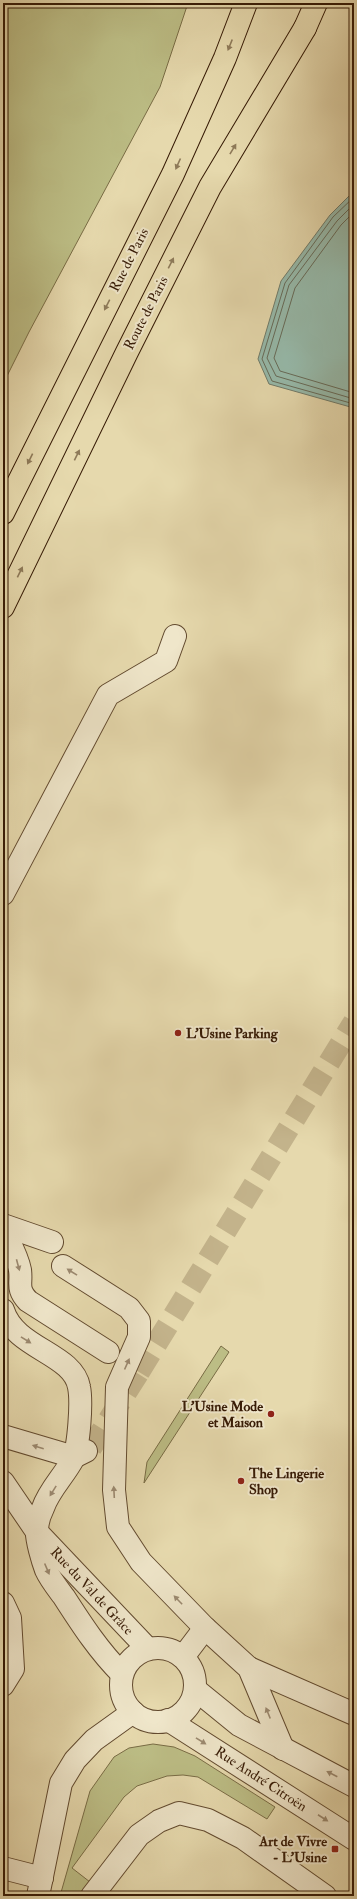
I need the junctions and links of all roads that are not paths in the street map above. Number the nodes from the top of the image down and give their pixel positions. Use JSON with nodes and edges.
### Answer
{"nodes":[{"id":1,"x":246,"y":3,"type":"edge"},
{"id":2,"x":316,"y":3,"type":"edge"},
{"id":3,"x":327,"y":3,"type":"edge"},
{"id":4,"x":305,"y":28,"type":"junction"},
{"id":5,"x":3,"y":514,"type":"edge"},
{"id":6,"x":3,"y":607,"type":"edge"},
{"id":7,"x":175,"y":636,"type":"dead end"},
{"id":8,"x":3,"y":894,"type":"edge"},
{"id":9,"x":3,"y":1225,"type":"edge"},
{"id":10,"x":3,"y":1229,"type":"edge"},
{"id":11,"x":52,"y":1242,"type":"dead end"},
{"id":12,"x":63,"y":1266,"type":"dead end"},
{"id":13,"x":3,"y":1310,"type":"edge"},
{"id":14,"x":108,"y":1352,"type":"tunnel mouth"},
{"id":15,"x":3,"y":1436,"type":"edge"},
{"id":16,"x":82,"y":1453,"type":"junction"},
{"id":17,"x":3,"y":1482,"type":"edge"},
{"id":18,"x":37,"y":1532,"type":"junction"},
{"id":19,"x":3,"y":1603,"type":"edge"},
{"id":20,"x":205,"y":1628,"type":"junction"},
{"id":21,"x":148,"y":1649,"type":"junction"},
{"id":22,"x":183,"y":1657,"type":"junction"},
{"id":23,"x":250,"y":1668,"type":"junction"},
{"id":24,"x":122,"y":1674,"type":"junction"},
{"id":25,"x":3,"y":1685,"type":"edge"},
{"id":26,"x":196,"y":1690,"type":"junction"},
{"id":27,"x":133,"y":1712,"type":"junction"},
{"id":28,"x":354,"y":1714,"type":"edge"},
{"id":29,"x":168,"y":1720,"type":"junction"},
{"id":30,"x":283,"y":1749,"type":"junction"},
{"id":31,"x":354,"y":1786,"type":"edge"},
{"id":32,"x":354,"y":1839,"type":"edge"},
{"id":33,"x":3,"y":1868,"type":"edge"},
{"id":34,"x":40,"y":1887,"type":"edge"},
{"id":35,"x":92,"y":1896,"type":"edge"},
{"id":36,"x":326,"y":1896,"type":"edge"}],
"edges":[{"from":1,"to":5,"type":"main road","name":"Rue de Paris","one_way":true},
{"from":2,"to":4,"type":"main road","name":"Route de Paris"},
{"from":3,"to":4,"type":"street"},
{"from":6,"to":4,"type":"main road","name":"Route de Paris","one_way":true},
{"from":7,"to":8,"type":"street"},
{"from":9,"to":11,"type":"street"},
{"from":10,"to":14,"type":"street","one_way":true},
{"from":20,"to":12,"type":"street","one_way":true},
{"from":13,"to":16,"type":"street","one_way":true},
{"from":16,"to":15,"type":"street","one_way":true},
{"from":16,"to":18,"type":"street","one_way":true},
{"from":17,"to":18,"type":"street","name":"Rue du Val de Grâce"},
{"from":18,"to":21,"type":"street","name":"Rue du Val de Grâce"},
{"from":18,"to":24,"type":"street","name":"Rue du Val de Grâce","one_way":true},
{"from":19,"to":25,"type":"street"},
{"from":20,"to":22,"type":"street"},
{"from":20,"to":23,"type":"street"},
{"from":21,"to":22,"type":"street"},
{"from":21,"to":24,"type":"street"},
{"from":22,"to":26,"type":"street"},
{"from":23,"to":28,"type":"street"},
{"from":30,"to":23,"type":"street","one_way":true},
{"from":24,"to":27,"type":"street"},
{"from":26,"to":29,"type":"street"},
{"from":26,"to":30,"type":"street"},
{"from":27,"to":29,"type":"street"},
{"from":27,"to":34,"type":"street"},
{"from":29,"to":32,"type":"street","name":"Rue André Citroën","one_way":true},
{"from":31,"to":30,"type":"street","one_way":true},
{"from":33,"to":34,"type":"street"},
{"from":35,"to":36,"type":"street"}]}
